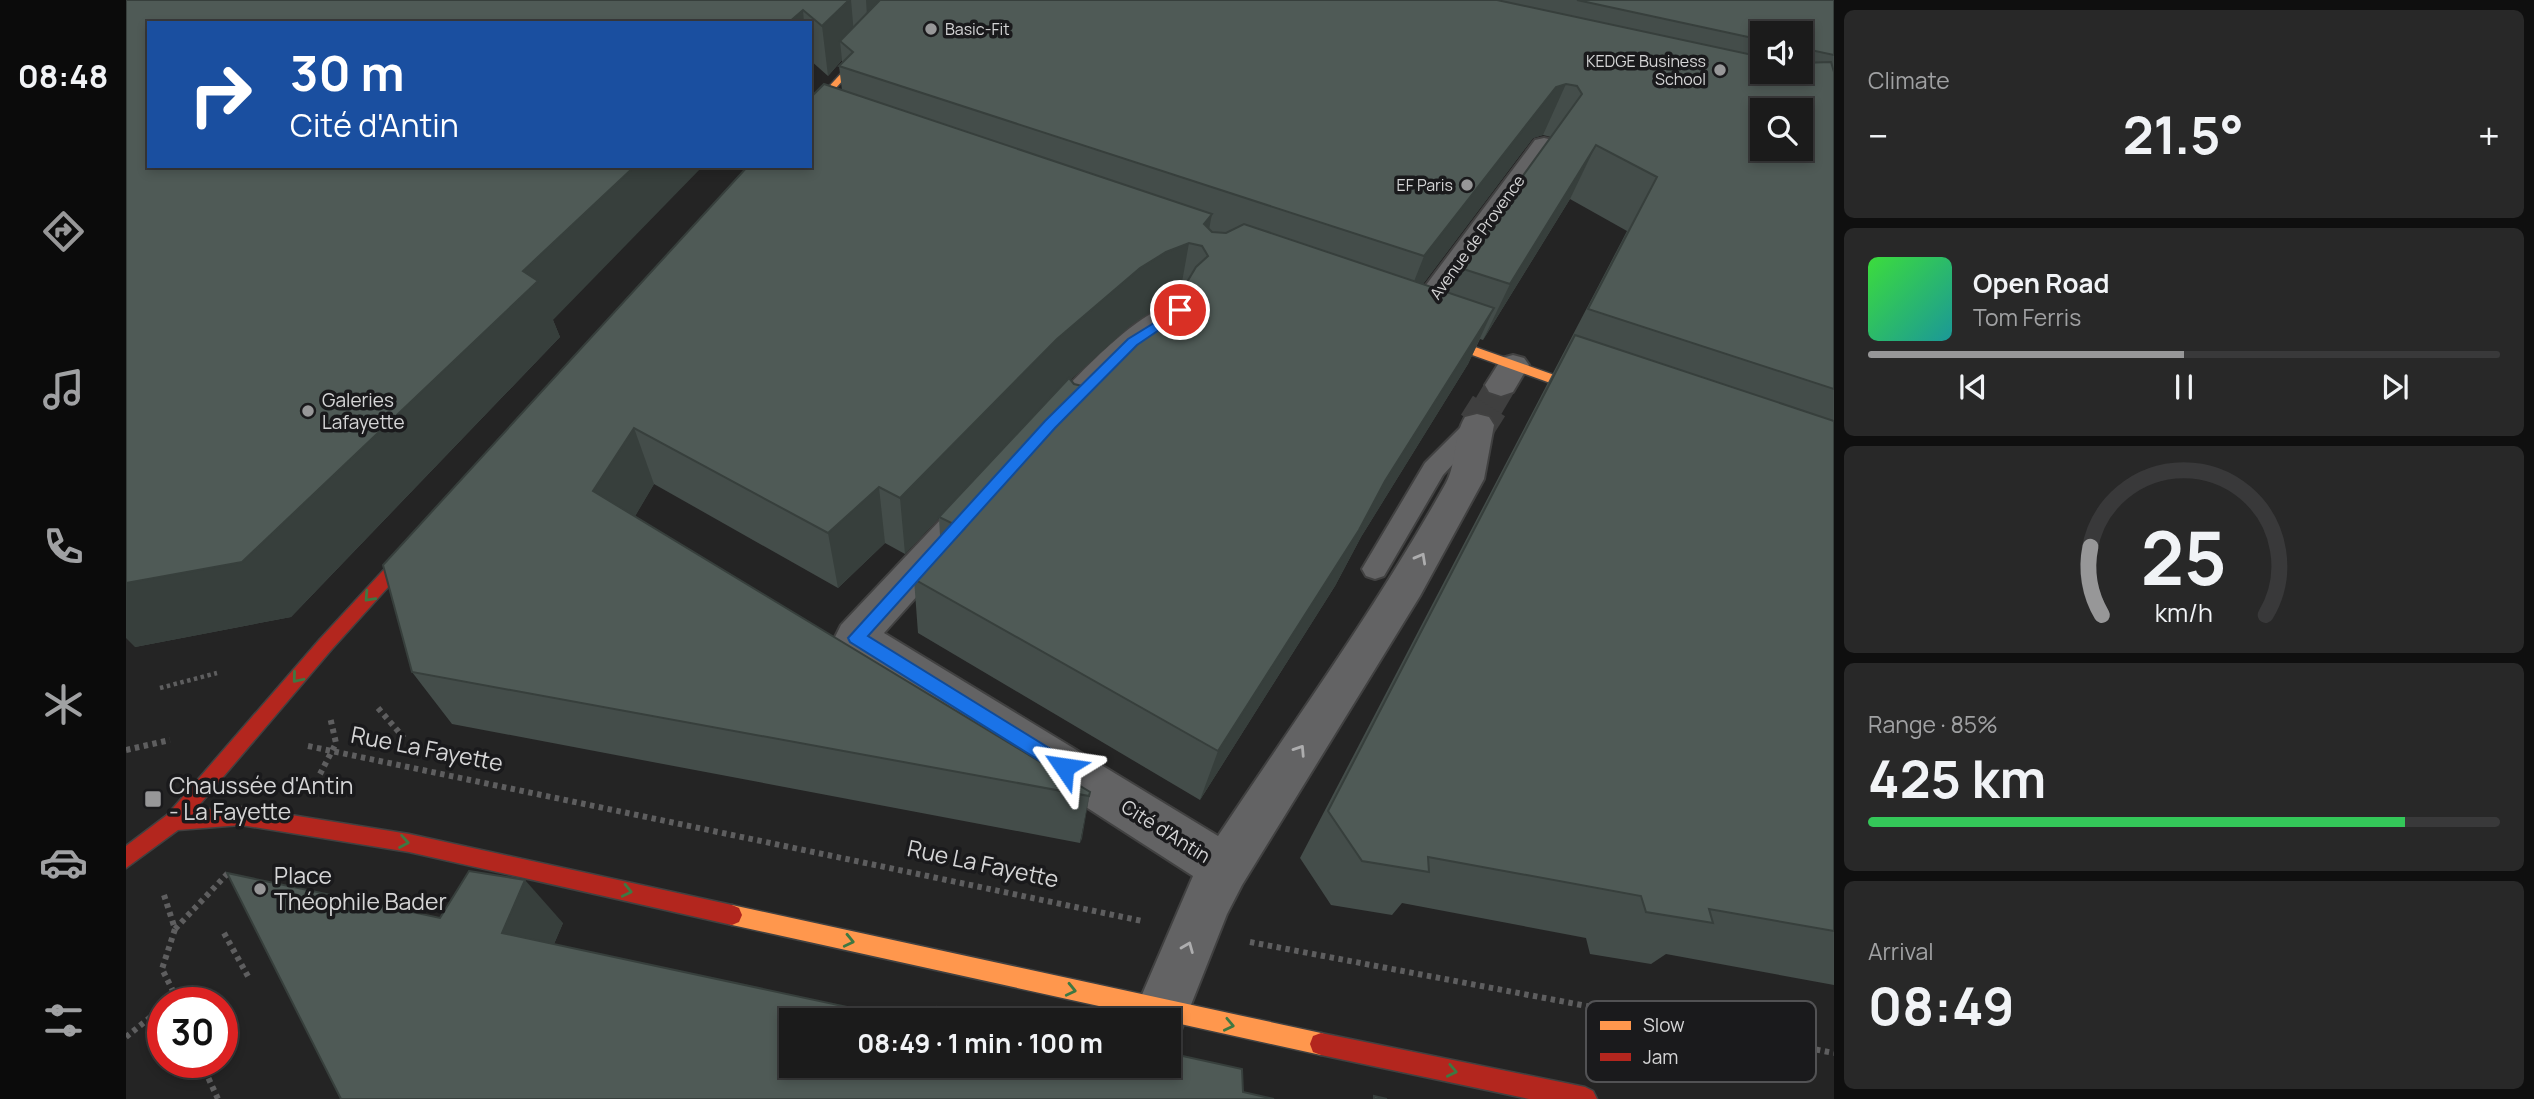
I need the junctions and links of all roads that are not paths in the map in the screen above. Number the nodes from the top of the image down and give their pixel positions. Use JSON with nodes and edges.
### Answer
{"nodes":[{"id":1,"x":913,"y":0,"type":"edge"},
{"id":2,"x":849,"y":36,"type":"edge"},
{"id":3,"x":874,"y":43,"type":"junction"},
{"id":4,"x":814,"y":117,"type":"edge"},
{"id":5,"x":1544,"y":145,"type":"edge"},
{"id":6,"x":1180,"y":310,"type":"joint"},
{"id":7,"x":1403,"y":326,"type":"joint"},
{"id":8,"x":1154,"y":353,"type":"edge"},
{"id":9,"x":1616,"y":402,"type":"edge"},
{"id":10,"x":1477,"y":425,"type":"joint"},
{"id":11,"x":1031,"y":445,"type":"edge"},
{"id":12,"x":995,"y":485,"type":"edge"},
{"id":13,"x":429,"y":531,"type":"edge"},
{"id":14,"x":1375,"y":569,"type":"dead end"},
{"id":15,"x":174,"y":821,"type":"junction"},
{"id":16,"x":126,"y":858,"type":"edge"},
{"id":17,"x":1225,"y":868,"type":"junction"},
{"id":18,"x":1149,"y":1008,"type":"edge"},
{"id":19,"x":1163,"y":1008,"type":"edge"},
{"id":20,"x":1181,"y":1015,"type":"edge"},
{"id":21,"x":1585,"y":1099,"type":"edge"}],
"edges":[{"from":1,"to":3,"type":"main road"},
{"from":2,"to":3,"type":"street"},
{"from":3,"to":4,"type":"main road"},
{"from":5,"to":7,"type":"street","name":"Avenue de Provence"},
{"from":6,"to":8,"type":"lane"},
{"from":6,"to":11,"type":"street"},
{"from":7,"to":9,"type":"main road"},
{"from":10,"to":14,"type":"lane"},
{"from":17,"to":10,"type":"street","name":"Cité d'Antin","one_way":true},
{"from":12,"to":17,"type":"street","name":"Cité d'Antin"},
{"from":13,"to":15,"type":"main road","one_way":true},
{"from":15,"to":16,"type":"main road"},
{"from":15,"to":18,"type":"main road","one_way":true},
{"from":19,"to":17,"type":"street","name":"Cité d'Antin","one_way":true},
{"from":20,"to":21,"type":"main road","one_way":true}]}
